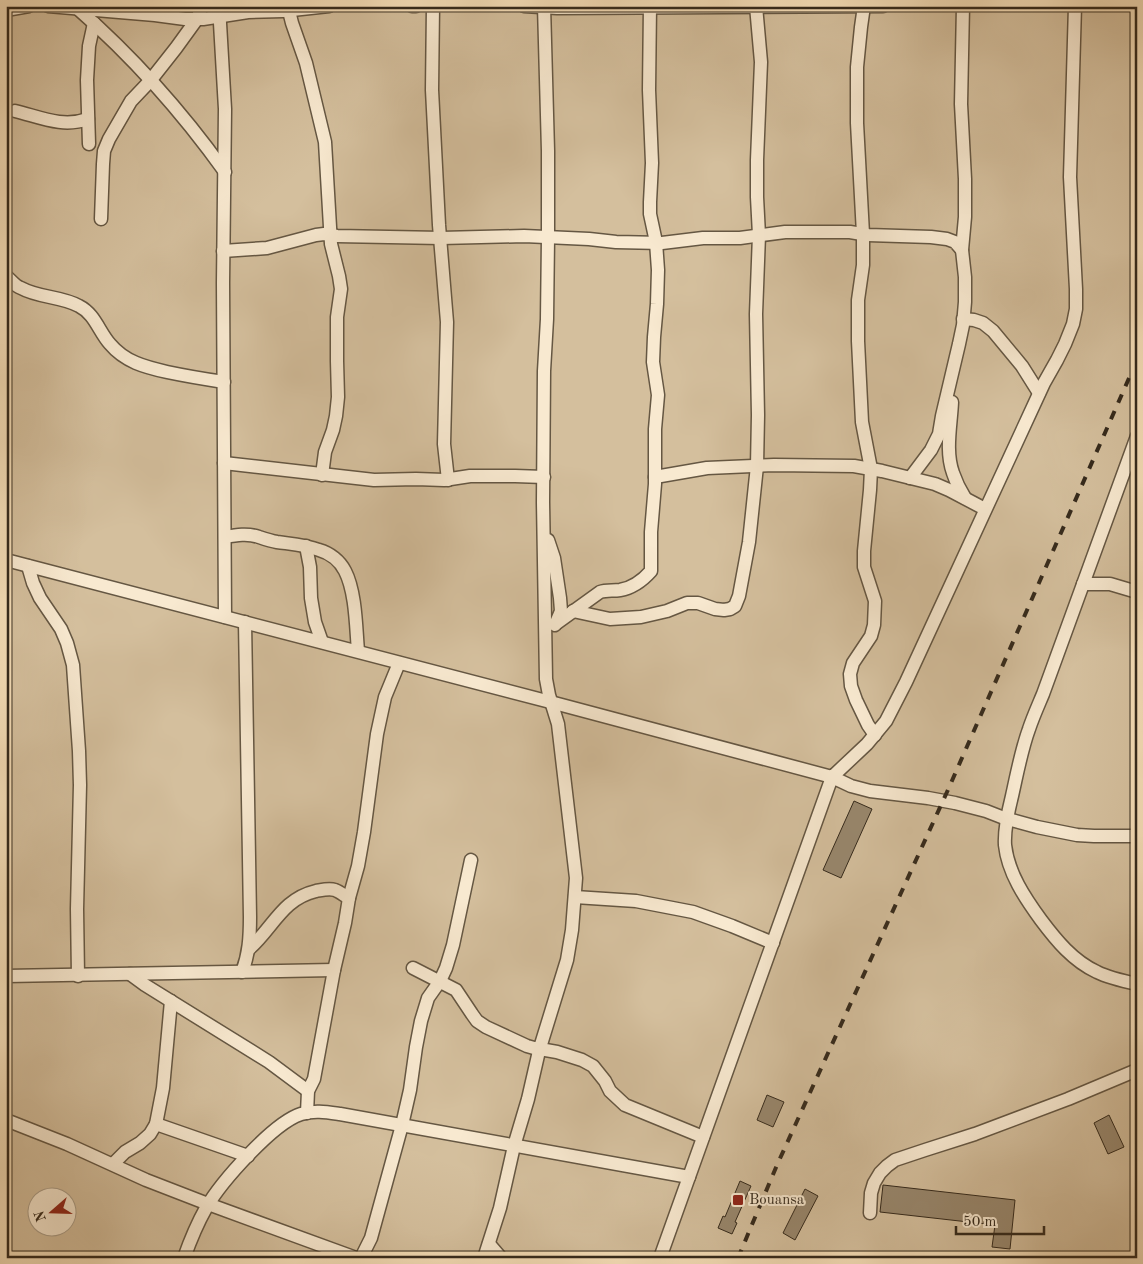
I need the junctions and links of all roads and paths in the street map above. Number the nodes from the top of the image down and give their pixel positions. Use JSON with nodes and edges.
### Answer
{"nodes":[{"id":1,"x":29,"y":6,"type":"edge"},
{"id":2,"x":48,"y":6,"type":"edge"},
{"id":3,"x":202,"y":6,"type":"edge"},
{"id":4,"x":329,"y":6,"type":"edge"},
{"id":5,"x":412,"y":6,"type":"edge"},
{"id":6,"x":416,"y":6,"type":"edge"},
{"id":7,"x":433,"y":6,"type":"edge"},
{"id":8,"x":524,"y":6,"type":"edge"},
{"id":9,"x":864,"y":6,"type":"edge"},
{"id":10,"x":883,"y":6,"type":"edge"},
{"id":11,"x":963,"y":6,"type":"edge"},
{"id":12,"x":1076,"y":6,"type":"edge"},
{"id":13,"x":544,"y":7,"type":"edge"},
{"id":14,"x":650,"y":7,"type":"edge"},
{"id":15,"x":756,"y":7,"type":"edge"},
{"id":16,"x":76,"y":8,"type":"junction"},
{"id":17,"x":6,"y":10,"type":"edge"},
{"id":18,"x":219,"y":11,"type":"edge"},
{"id":19,"x":290,"y":11,"type":"junction"},
{"id":20,"x":174,"y":12,"type":"edge"},
{"id":21,"x":197,"y":19,"type":"junction"},
{"id":22,"x":94,"y":23,"type":"junction"},
{"id":23,"x":150,"y":81,"type":"junction"},
{"id":24,"x":15,"y":111,"type":"dead end"},
{"id":25,"x":88,"y":119,"type":"junction"},
{"id":26,"x":89,"y":144,"type":"dead end"},
{"id":27,"x":225,"y":172,"type":"junction"},
{"id":28,"x":101,"y":219,"type":"dead end"},
{"id":29,"x":863,"y":234,"type":"junction"},
{"id":30,"x":331,"y":235,"type":"junction"},
{"id":31,"x":759,"y":235,"type":"junction"},
{"id":32,"x":548,"y":237,"type":"junction"},
{"id":33,"x":440,"y":238,"type":"junction"},
{"id":34,"x":656,"y":242,"type":"junction"},
{"id":35,"x":962,"y":250,"type":"junction"},
{"id":36,"x":224,"y":251,"type":"junction"},
{"id":37,"x":6,"y":276,"type":"edge"},
{"id":38,"x":963,"y":319,"type":"junction"},
{"id":39,"x":951,"y":378,"type":"junction"},
{"id":40,"x":224,"y":382,"type":"junction"},
{"id":41,"x":1039,"y":393,"type":"junction"},
{"id":42,"x":1137,"y":436,"type":"edge"},
{"id":43,"x":224,"y":463,"type":"junction"},
{"id":44,"x":757,"y":466,"type":"junction"},
{"id":45,"x":871,"y":469,"type":"junction"},
{"id":46,"x":322,"y":475,"type":"junction"},
{"id":47,"x":544,"y":477,"type":"junction"},
{"id":48,"x":655,"y":477,"type":"junction"},
{"id":49,"x":910,"y":478,"type":"junction"},
{"id":50,"x":448,"y":480,"type":"junction"},
{"id":51,"x":965,"y":498,"type":"junction"},
{"id":52,"x":985,"y":510,"type":"junction"},
{"id":53,"x":544,"y":534,"type":"junction"},
{"id":54,"x":225,"y":537,"type":"junction"},
{"id":55,"x":306,"y":546,"type":"junction"},
{"id":56,"x":6,"y":560,"type":"edge"},
{"id":57,"x":28,"y":566,"type":"junction"},
{"id":58,"x":1083,"y":584,"type":"junction"},
{"id":59,"x":1137,"y":592,"type":"edge"},
{"id":60,"x":573,"y":611,"type":"junction"},
{"id":61,"x":225,"y":617,"type":"junction"},
{"id":62,"x":245,"y":622,"type":"junction"},
{"id":63,"x":557,"y":623,"type":"junction"},
{"id":64,"x":546,"y":636,"type":"junction"},
{"id":65,"x":322,"y":642,"type":"junction"},
{"id":66,"x":358,"y":651,"type":"junction"},
{"id":67,"x":399,"y":663,"type":"junction"},
{"id":68,"x":552,"y":702,"type":"junction"},
{"id":69,"x":874,"y":734,"type":"junction"},
{"id":70,"x":832,"y":777,"type":"junction"},
{"id":71,"x":1007,"y":819,"type":"junction"},
{"id":72,"x":1137,"y":836,"type":"edge"},
{"id":73,"x":470,"y":860,"type":"dead end"},
{"id":74,"x":575,"y":897,"type":"junction"},
{"id":75,"x":349,"y":898,"type":"junction"},
{"id":76,"x":773,"y":944,"type":"junction"},
{"id":77,"x":249,"y":949,"type":"junction"},
{"id":78,"x":413,"y":968,"type":"dead end"},
{"id":79,"x":334,"y":970,"type":"junction"},
{"id":80,"x":242,"y":972,"type":"junction"},
{"id":81,"x":130,"y":974,"type":"junction"},
{"id":82,"x":6,"y":976,"type":"edge"},
{"id":83,"x":78,"y":976,"type":"junction"},
{"id":84,"x":440,"y":981,"type":"junction"},
{"id":85,"x":1137,"y":984,"type":"edge"},
{"id":86,"x":171,"y":1001,"type":"junction"},
{"id":87,"x":540,"y":1049,"type":"junction"},
{"id":88,"x":1137,"y":1070,"type":"edge"},
{"id":89,"x":308,"y":1091,"type":"junction"},
{"id":90,"x":307,"y":1113,"type":"junction"},
{"id":91,"x":6,"y":1120,"type":"edge"},
{"id":92,"x":156,"y":1124,"type":"junction"},
{"id":93,"x":402,"y":1125,"type":"junction"},
{"id":94,"x":703,"y":1137,"type":"junction"},
{"id":95,"x":514,"y":1146,"type":"junction"},
{"id":96,"x":248,"y":1156,"type":"junction"},
{"id":97,"x":113,"y":1164,"type":"junction"},
{"id":98,"x":688,"y":1177,"type":"junction"},
{"id":99,"x":208,"y":1204,"type":"junction"},
{"id":100,"x":870,"y":1213,"type":"dead end"},
{"id":101,"x":489,"y":1244,"type":"junction"},
{"id":102,"x":184,"y":1258,"type":"edge"},
{"id":103,"x":356,"y":1258,"type":"edge"},
{"id":104,"x":361,"y":1258,"type":"edge"},
{"id":105,"x":484,"y":1258,"type":"edge"},
{"id":106,"x":501,"y":1258,"type":"edge"},
{"id":107,"x":660,"y":1258,"type":"edge"}],
"edges":[{"from":1,"to":17,"type":"street"},
{"from":2,"to":16,"type":"street"},
{"from":3,"to":21,"type":"street"},
{"from":4,"to":19,"type":"street"},
{"from":5,"to":6,"type":"street"},
{"from":7,"to":33,"type":"street"},
{"from":8,"to":13,"type":"street"},
{"from":9,"to":10,"type":"street"},
{"from":9,"to":15,"type":"street"},
{"from":9,"to":29,"type":"street"},
{"from":11,"to":35,"type":"street"},
{"from":12,"to":41,"type":"street"},
{"from":13,"to":14,"type":"street"},
{"from":13,"to":32,"type":"street"},
{"from":14,"to":15,"type":"street"},
{"from":14,"to":34,"type":"street"},
{"from":15,"to":31,"type":"street"},
{"from":16,"to":20,"type":"street"},
{"from":16,"to":22,"type":"street"},
{"from":18,"to":19,"type":"street"},
{"from":18,"to":21,"type":"street"},
{"from":18,"to":27,"type":"street"},
{"from":19,"to":30,"type":"street"},
{"from":20,"to":21,"type":"street"},
{"from":21,"to":23,"type":"street"},
{"from":22,"to":23,"type":"street"},
{"from":22,"to":25,"type":"street"},
{"from":23,"to":27,"type":"street"},
{"from":23,"to":28,"type":"street"},
{"from":24,"to":25,"type":"street"},
{"from":25,"to":26,"type":"street"},
{"from":27,"to":36,"type":"street"},
{"from":29,"to":31,"type":"street"},
{"from":29,"to":35,"type":"street"},
{"from":29,"to":45,"type":"street"},
{"from":30,"to":33,"type":"street"},
{"from":30,"to":36,"type":"street"},
{"from":30,"to":46,"type":"street"},
{"from":31,"to":34,"type":"street"},
{"from":31,"to":44,"type":"street"},
{"from":32,"to":33,"type":"street"},
{"from":32,"to":34,"type":"street"},
{"from":32,"to":47,"type":"street"},
{"from":33,"to":50,"type":"street"},
{"from":34,"to":48,"type":"street"},
{"from":35,"to":38,"type":"street"},
{"from":36,"to":40,"type":"street"},
{"from":37,"to":40,"type":"street"},
{"from":38,"to":39,"type":"street"},
{"from":38,"to":41,"type":"street"},
{"from":39,"to":49,"type":"street"},
{"from":39,"to":51,"type":"street"},
{"from":40,"to":43,"type":"street"},
{"from":41,"to":52,"type":"street"},
{"from":42,"to":58,"type":"street"},
{"from":43,"to":46,"type":"street"},
{"from":43,"to":54,"type":"street"},
{"from":44,"to":45,"type":"street"},
{"from":44,"to":48,"type":"street"},
{"from":44,"to":60,"type":"street"},
{"from":45,"to":49,"type":"street"},
{"from":45,"to":69,"type":"street"},
{"from":46,"to":50,"type":"street"},
{"from":47,"to":50,"type":"street"},
{"from":47,"to":53,"type":"street"},
{"from":48,"to":60,"type":"street"},
{"from":49,"to":51,"type":"street"},
{"from":51,"to":52,"type":"street"},
{"from":52,"to":69,"type":"street"},
{"from":53,"to":63,"type":"street"},
{"from":53,"to":64,"type":"street"},
{"from":54,"to":55,"type":"street"},
{"from":54,"to":61,"type":"street"},
{"from":55,"to":65,"type":"street"},
{"from":55,"to":66,"type":"street"},
{"from":56,"to":57,"type":"street"},
{"from":57,"to":61,"type":"street"},
{"from":57,"to":83,"type":"street"},
{"from":58,"to":59,"type":"street"},
{"from":58,"to":71,"type":"street"},
{"from":60,"to":63,"type":"street"},
{"from":61,"to":62,"type":"street"},
{"from":62,"to":65,"type":"street"},
{"from":62,"to":77,"type":"street"},
{"from":63,"to":64,"type":"street"},
{"from":64,"to":68,"type":"street"},
{"from":65,"to":66,"type":"street"},
{"from":66,"to":67,"type":"street"},
{"from":67,"to":68,"type":"street"},
{"from":67,"to":75,"type":"street"},
{"from":68,"to":70,"type":"street"},
{"from":68,"to":74,"type":"street"},
{"from":69,"to":70,"type":"street"},
{"from":70,"to":71,"type":"street"},
{"from":70,"to":76,"type":"street"},
{"from":71,"to":72,"type":"street"},
{"from":71,"to":85,"type":"street"},
{"from":73,"to":84,"type":"street"},
{"from":74,"to":76,"type":"street"},
{"from":74,"to":87,"type":"street"},
{"from":75,"to":77,"type":"street"},
{"from":75,"to":79,"type":"street"},
{"from":76,"to":94,"type":"street"},
{"from":77,"to":80,"type":"street"},
{"from":78,"to":84,"type":"street"},
{"from":79,"to":80,"type":"street"},
{"from":79,"to":89,"type":"street"},
{"from":80,"to":81,"type":"street"},
{"from":81,"to":83,"type":"street"},
{"from":81,"to":86,"type":"street"},
{"from":82,"to":83,"type":"street"},
{"from":84,"to":87,"type":"street"},
{"from":84,"to":93,"type":"street"},
{"from":86,"to":89,"type":"street"},
{"from":86,"to":92,"type":"street"},
{"from":87,"to":94,"type":"street"},
{"from":87,"to":95,"type":"street"},
{"from":88,"to":100,"type":"street"},
{"from":89,"to":90,"type":"street"},
{"from":90,"to":93,"type":"street"},
{"from":90,"to":96,"type":"street"},
{"from":91,"to":97,"type":"street"},
{"from":92,"to":96,"type":"street"},
{"from":92,"to":97,"type":"street"},
{"from":93,"to":95,"type":"street"},
{"from":93,"to":104,"type":"street"},
{"from":94,"to":98,"type":"street"},
{"from":95,"to":98,"type":"street"},
{"from":95,"to":101,"type":"street"},
{"from":96,"to":99,"type":"street"},
{"from":97,"to":99,"type":"street"},
{"from":98,"to":107,"type":"street"},
{"from":99,"to":102,"type":"street"},
{"from":99,"to":103,"type":"street"},
{"from":101,"to":105,"type":"street"},
{"from":101,"to":106,"type":"street"}]}
